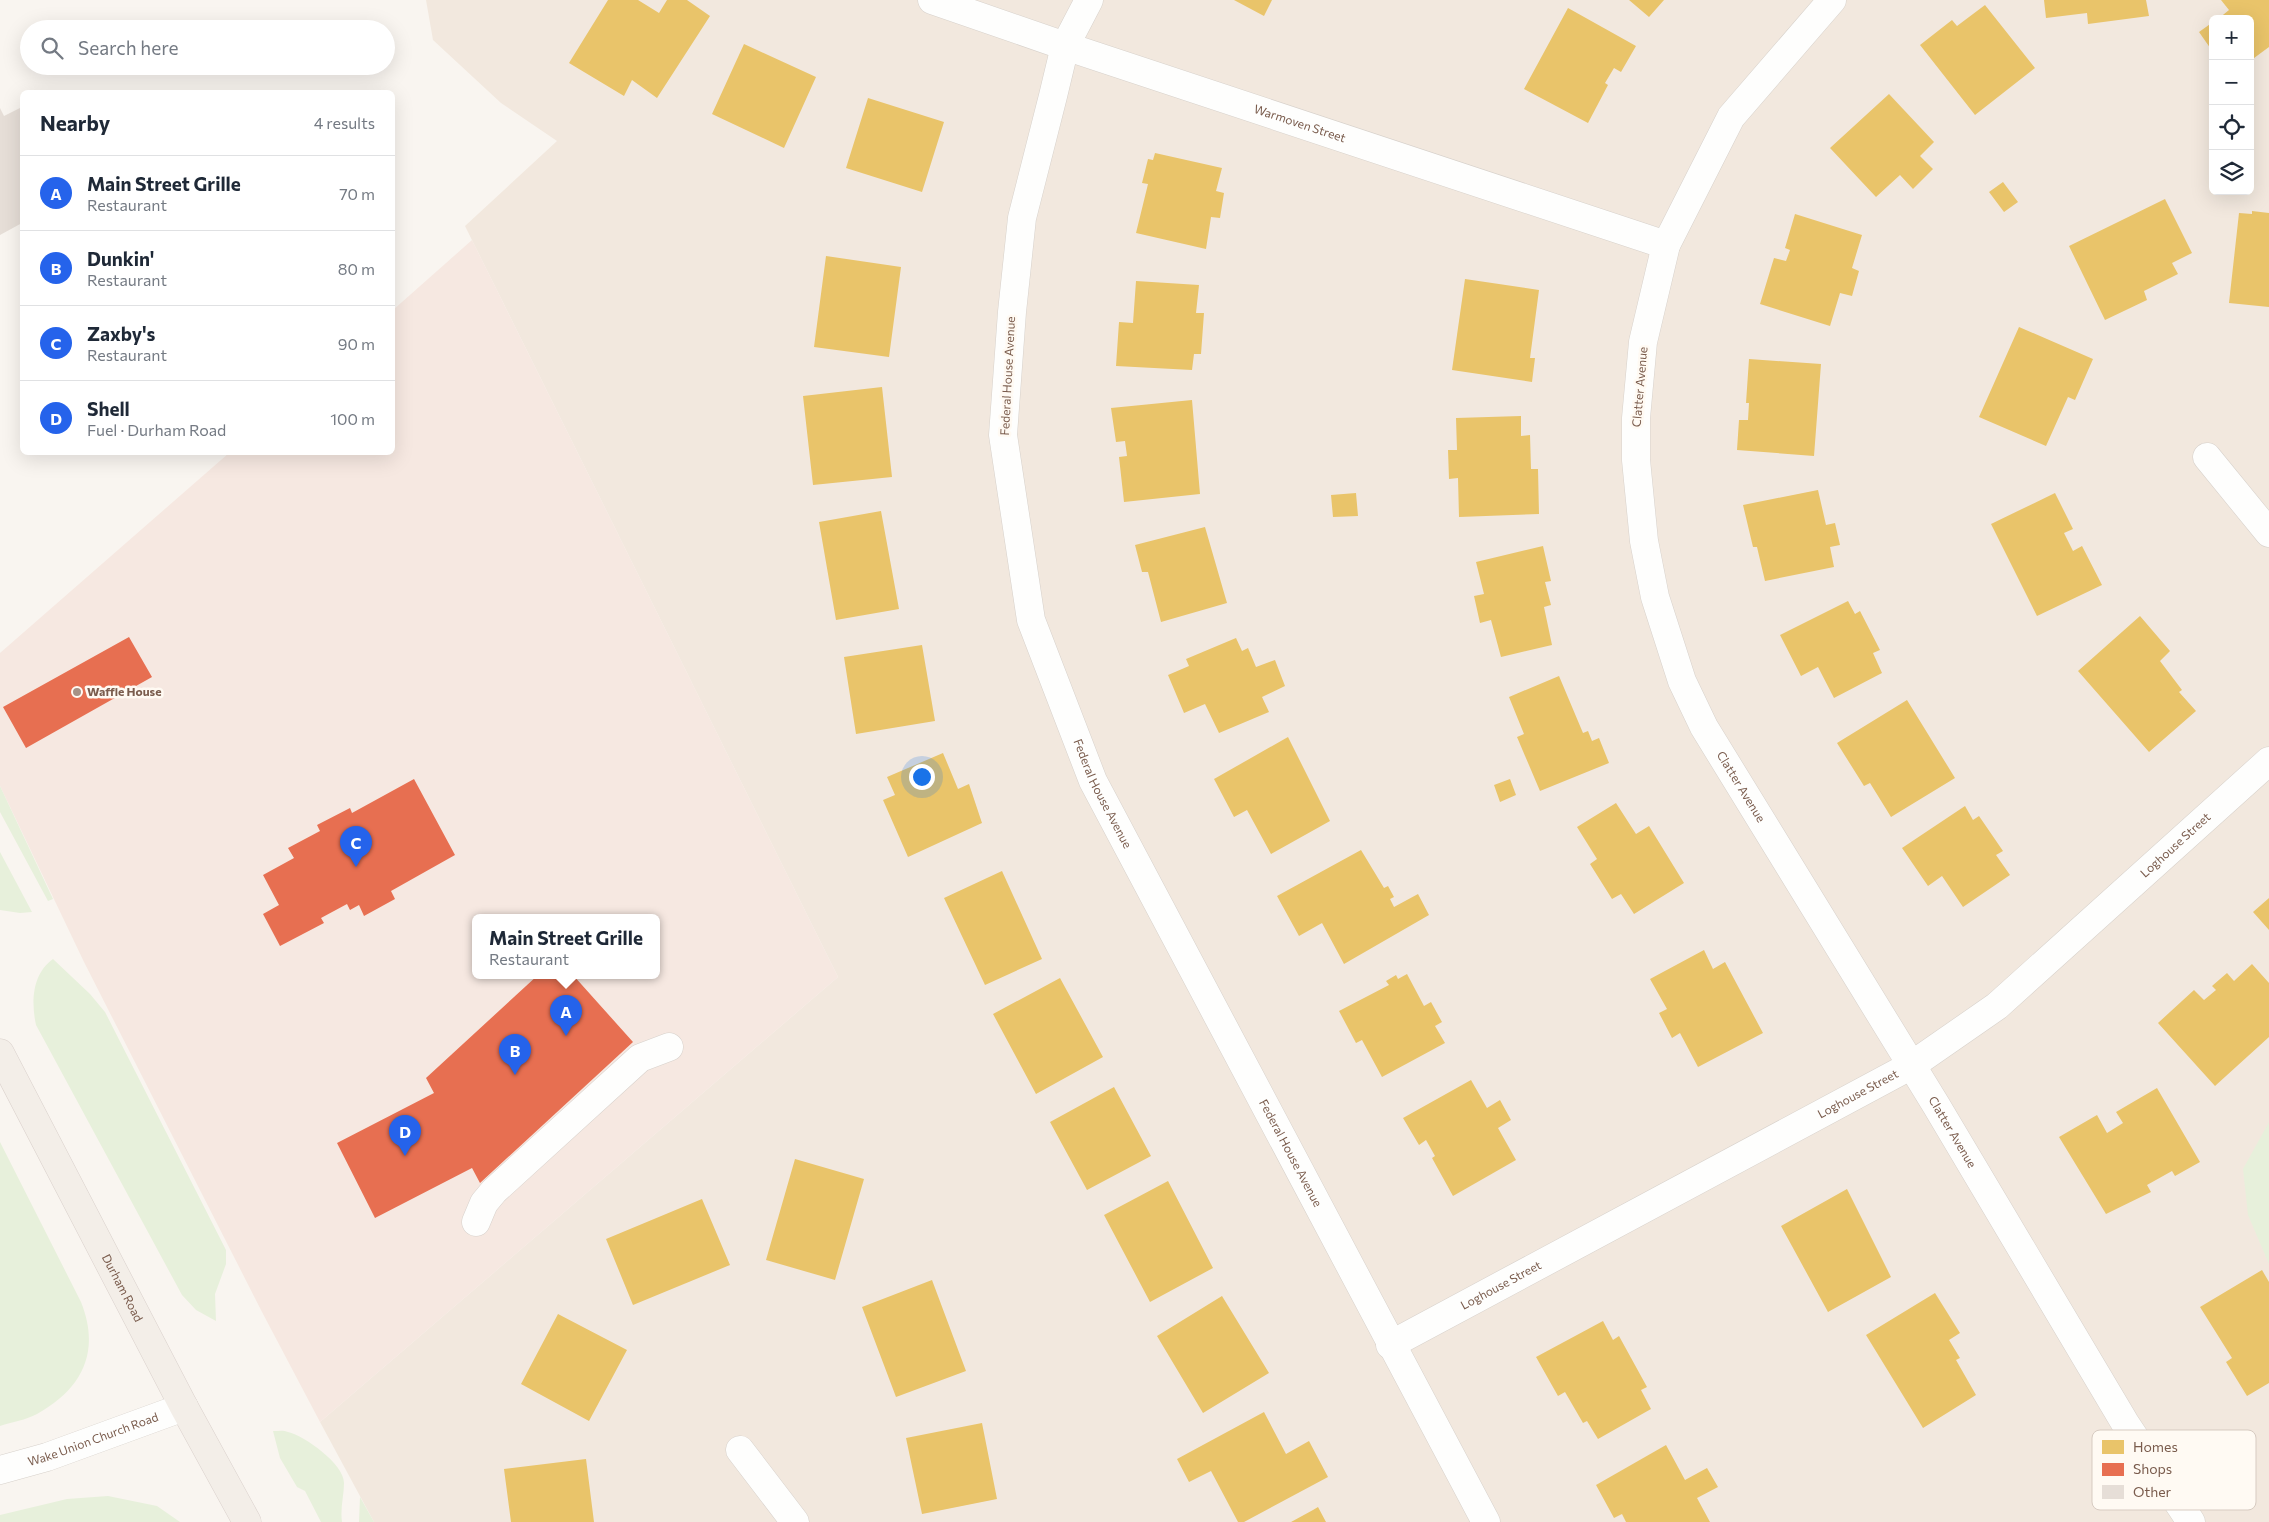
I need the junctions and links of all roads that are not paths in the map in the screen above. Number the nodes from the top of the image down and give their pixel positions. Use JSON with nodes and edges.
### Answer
{"nodes":[{"id":1,"x":932,"y":0,"type":"edge"},
{"id":2,"x":1089,"y":0,"type":"edge"},
{"id":3,"x":1832,"y":0,"type":"edge"},
{"id":4,"x":1065,"y":46,"type":"junction"},
{"id":5,"x":1666,"y":245,"type":"junction"},
{"id":6,"x":2207,"y":456,"type":"dead end"},
{"id":7,"x":2269,"y":533,"type":"edge"},
{"id":8,"x":2269,"y":761,"type":"edge"},
{"id":9,"x":669,"y":1047,"type":"dead end"},
{"id":10,"x":0,"y":1053,"type":"edge"},
{"id":11,"x":1912,"y":1065,"type":"junction"},
{"id":12,"x":476,"y":1222,"type":"dead end"},
{"id":13,"x":1390,"y":1345,"type":"junction"},
{"id":14,"x":184,"y":1407,"type":"junction"},
{"id":15,"x":2130,"y":1430,"type":"edge"},
{"id":16,"x":740,"y":1450,"type":"dead end"},
{"id":17,"x":0,"y":1470,"type":"edge"},
{"id":18,"x":2183,"y":1510,"type":"edge"},
{"id":19,"x":247,"y":1522,"type":"edge"},
{"id":20,"x":794,"y":1522,"type":"edge"},
{"id":21,"x":1486,"y":1522,"type":"edge"},
{"id":22,"x":2191,"y":1522,"type":"edge"}],
"edges":[{"from":1,"to":4,"type":"street","name":"Warmoven Street"},
{"from":2,"to":4,"type":"street","name":"Federal House Avenue"},
{"from":3,"to":5,"type":"street","name":"Clatter Avenue"},
{"from":4,"to":5,"type":"street","name":"Warmoven Street"},
{"from":4,"to":13,"type":"street","name":"Federal House Avenue"},
{"from":5,"to":11,"type":"street","name":"Clatter Avenue"},
{"from":6,"to":7,"type":"street"},
{"from":8,"to":11,"type":"street","name":"Loghouse Street"},
{"from":9,"to":12,"type":"street"},
{"from":10,"to":14,"type":"main road","name":"Durham Road"},
{"from":11,"to":13,"type":"street","name":"Loghouse Street"},
{"from":11,"to":15,"type":"street","name":"Clatter Avenue"},
{"from":13,"to":21,"type":"street","name":"Federal House Avenue"},
{"from":14,"to":17,"type":"street","name":"Wake Union Church Road"},
{"from":14,"to":19,"type":"main road","name":"Durham Road"},
{"from":16,"to":20,"type":"street"},
{"from":18,"to":22,"type":"street","name":"Clatter Avenue"}]}
